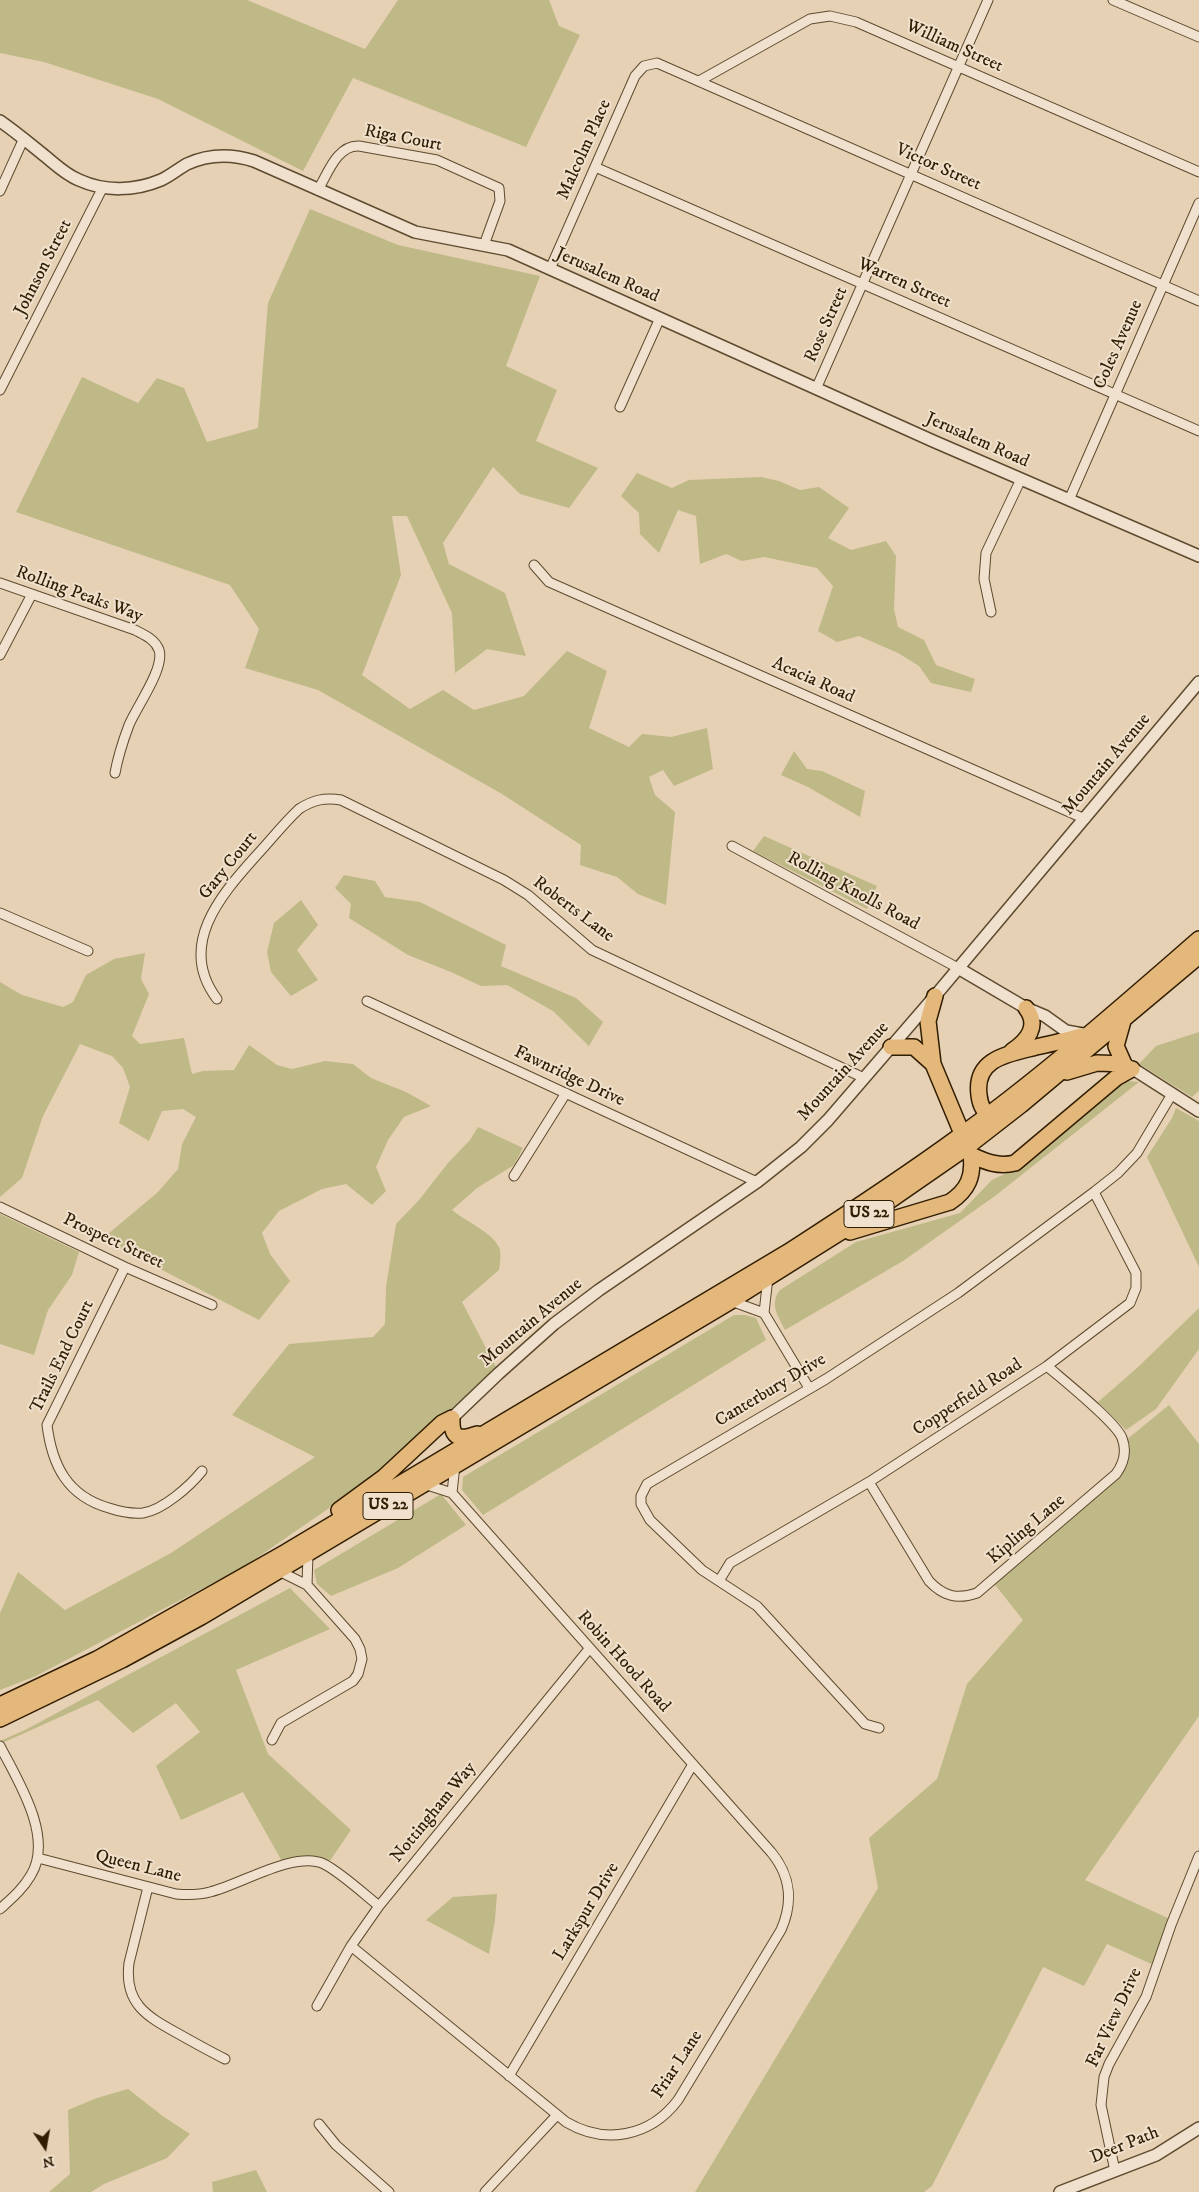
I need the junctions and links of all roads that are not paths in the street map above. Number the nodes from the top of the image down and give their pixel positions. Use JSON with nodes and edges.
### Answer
{"nodes":[{"id":1,"x":988,"y":0,"type":"edge"},
{"id":2,"x":1113,"y":0,"type":"edge"},
{"id":3,"x":1199,"y":37,"type":"edge"},
{"id":4,"x":664,"y":65,"type":"joint"},
{"id":5,"x":958,"y":67,"type":"junction"},
{"id":6,"x":699,"y":80,"type":"junction"},
{"id":7,"x":0,"y":121,"type":"edge"},
{"id":8,"x":24,"y":138,"type":"junction"},
{"id":9,"x":595,"y":167,"type":"junction"},
{"id":10,"x":1199,"y":172,"type":"edge"},
{"id":11,"x":911,"y":174,"type":"junction"},
{"id":12,"x":103,"y":187,"type":"junction"},
{"id":13,"x":318,"y":190,"type":"junction"},
{"id":14,"x":0,"y":192,"type":"edge"},
{"id":15,"x":1199,"y":202,"type":"edge"},
{"id":16,"x":484,"y":245,"type":"junction"},
{"id":17,"x":550,"y":269,"type":"junction"},
{"id":18,"x":863,"y":284,"type":"junction"},
{"id":19,"x":1163,"y":285,"type":"junction"},
{"id":20,"x":1199,"y":301,"type":"edge"},
{"id":21,"x":660,"y":318,"type":"junction"},
{"id":22,"x":3,"y":377,"type":"edge"},
{"id":23,"x":816,"y":389,"type":"junction"},
{"id":24,"x":0,"y":390,"type":"edge"},
{"id":25,"x":1115,"y":395,"type":"junction"},
{"id":26,"x":620,"y":407,"type":"dead end"},
{"id":27,"x":1199,"y":431,"type":"edge"},
{"id":28,"x":1020,"y":479,"type":"junction"},
{"id":29,"x":1069,"y":500,"type":"junction"},
{"id":30,"x":1199,"y":556,"type":"edge"},
{"id":31,"x":534,"y":565,"type":"dead end"},
{"id":32,"x":0,"y":583,"type":"edge"},
{"id":33,"x":32,"y":594,"type":"junction"},
{"id":34,"x":991,"y":612,"type":"dead end"},
{"id":35,"x":0,"y":655,"type":"edge"},
{"id":36,"x":1199,"y":682,"type":"edge"},
{"id":37,"x":115,"y":773,"type":"dead end"},
{"id":38,"x":317,"y":800,"type":"joint"},
{"id":39,"x":1084,"y":819,"type":"junction"},
{"id":40,"x":732,"y":846,"type":"dead end"},
{"id":41,"x":0,"y":914,"type":"edge"},
{"id":42,"x":1199,"y":939,"type":"edge"},
{"id":43,"x":88,"y":951,"type":"dead end"},
{"id":44,"x":1199,"y":956,"type":"edge"},
{"id":45,"x":958,"y":968,"type":"junction"},
{"id":46,"x":935,"y":996,"type":"junction"},
{"id":47,"x":217,"y":999,"type":"dead end"},
{"id":48,"x":367,"y":1001,"type":"dead end"},
{"id":49,"x":1026,"y":1008,"type":"junction"},
{"id":50,"x":1123,"y":1021,"type":"junction"},
{"id":51,"x":1088,"y":1034,"type":"junction"},
{"id":52,"x":891,"y":1047,"type":"junction"},
{"id":53,"x":1009,"y":1054,"type":"junction"},
{"id":54,"x":933,"y":1064,"type":"junction"},
{"id":55,"x":1128,"y":1066,"type":"junction"},
{"id":56,"x":1060,"y":1074,"type":"junction"},
{"id":57,"x":864,"y":1078,"type":"junction"},
{"id":58,"x":566,"y":1093,"type":"junction"},
{"id":59,"x":1172,"y":1094,"type":"junction"},
{"id":60,"x":1199,"y":1111,"type":"edge"},
{"id":61,"x":988,"y":1114,"type":"junction"},
{"id":62,"x":1006,"y":1117,"type":"junction"},
{"id":63,"x":967,"y":1146,"type":"junction"},
{"id":64,"x":514,"y":1176,"type":"dead end"},
{"id":65,"x":757,"y":1182,"type":"junction"},
{"id":66,"x":1094,"y":1192,"type":"junction"},
{"id":67,"x":0,"y":1207,"type":"edge"},
{"id":68,"x":836,"y":1236,"type":"junction"},
{"id":69,"x":125,"y":1267,"type":"junction"},
{"id":70,"x":768,"y":1277,"type":"junction"},
{"id":71,"x":731,"y":1301,"type":"junction"},
{"id":72,"x":212,"y":1305,"type":"dead end"},
{"id":73,"x":764,"y":1313,"type":"junction"},
{"id":74,"x":1047,"y":1366,"type":"junction"},
{"id":75,"x":809,"y":1388,"type":"junction"},
{"id":76,"x":452,"y":1418,"type":"junction"},
{"id":77,"x":488,"y":1430,"type":"junction"},
{"id":78,"x":456,"y":1465,"type":"junction"},
{"id":79,"x":202,"y":1471,"type":"dead end"},
{"id":80,"x":869,"y":1482,"type":"junction"},
{"id":81,"x":424,"y":1484,"type":"junction"},
{"id":82,"x":452,"y":1493,"type":"junction"},
{"id":83,"x":286,"y":1552,"type":"junction"},
{"id":84,"x":308,"y":1554,"type":"junction"},
{"id":85,"x":278,"y":1571,"type":"junction"},
{"id":86,"x":719,"y":1581,"type":"junction"},
{"id":87,"x":307,"y":1584,"type":"junction"},
{"id":88,"x":589,"y":1649,"type":"junction"},
{"id":89,"x":0,"y":1705,"type":"edge"},
{"id":90,"x":0,"y":1719,"type":"edge"},
{"id":91,"x":879,"y":1728,"type":"dead end"},
{"id":92,"x":272,"y":1740,"type":"dead end"},
{"id":93,"x":0,"y":1746,"type":"edge"},
{"id":94,"x":693,"y":1764,"type":"junction"},
{"id":95,"x":771,"y":1852,"type":"joint"},
{"id":96,"x":1199,"y":1856,"type":"edge"},
{"id":97,"x":38,"y":1858,"type":"junction"},
{"id":98,"x":148,"y":1887,"type":"junction"},
{"id":99,"x":379,"y":1906,"type":"junction"},
{"id":100,"x":0,"y":1909,"type":"edge"},
{"id":101,"x":351,"y":1946,"type":"junction"},
{"id":102,"x":317,"y":2006,"type":"dead end"},
{"id":103,"x":225,"y":2059,"type":"dead end"},
{"id":104,"x":509,"y":2076,"type":"junction"},
{"id":105,"x":557,"y":2115,"type":"junction"},
{"id":106,"x":319,"y":2124,"type":"dead end"},
{"id":107,"x":1199,"y":2128,"type":"edge"},
{"id":108,"x":1115,"y":2171,"type":"junction"},
{"id":109,"x":390,"y":2192,"type":"edge"},
{"id":110,"x":485,"y":2192,"type":"edge"},
{"id":111,"x":1060,"y":2192,"type":"edge"}],
"edges":[{"from":1,"to":5,"type":"street","name":"Rose Street"},
{"from":2,"to":3,"type":"street"},
{"from":4,"to":6,"type":"street","name":"Victor Street"},
{"from":4,"to":9,"type":"street","name":"Malcolm Place"},
{"from":5,"to":6,"type":"street","name":"William Street"},
{"from":5,"to":10,"type":"street","name":"William Street"},
{"from":5,"to":11,"type":"street","name":"Rose Street"},
{"from":6,"to":11,"type":"street","name":"Victor Street"},
{"from":7,"to":8,"type":"street","name":"Jerusalem Road"},
{"from":8,"to":12,"type":"street","name":"Jerusalem Road"},
{"from":8,"to":14,"type":"street"},
{"from":9,"to":17,"type":"street","name":"Malcolm Place"},
{"from":9,"to":18,"type":"street","name":"Warren Street"},
{"from":11,"to":18,"type":"street","name":"Rose Street"},
{"from":11,"to":19,"type":"street","name":"Victor Street"},
{"from":12,"to":13,"type":"street","name":"Jerusalem Road"},
{"from":12,"to":22,"type":"street","name":"Johnson Street"},
{"from":13,"to":16,"type":"street","name":"Jerusalem Road"},
{"from":13,"to":16,"type":"street","name":"Riga Court"},
{"from":15,"to":19,"type":"street","name":"Coles Avenue"},
{"from":16,"to":17,"type":"street","name":"Jerusalem Road"},
{"from":17,"to":21,"type":"street","name":"Jerusalem Road"},
{"from":18,"to":23,"type":"street","name":"Rose Street"},
{"from":18,"to":25,"type":"street","name":"Warren Street"},
{"from":19,"to":20,"type":"street","name":"Victor Street"},
{"from":19,"to":25,"type":"street","name":"Coles Avenue"},
{"from":21,"to":23,"type":"street","name":"Jerusalem Road"},
{"from":21,"to":26,"type":"street"},
{"from":22,"to":24,"type":"street","name":"Johnson Street"},
{"from":23,"to":28,"type":"street","name":"Jerusalem Road"},
{"from":25,"to":27,"type":"street","name":"Warren Street"},
{"from":25,"to":29,"type":"street","name":"Coles Avenue"},
{"from":28,"to":29,"type":"street","name":"Jerusalem Road"},
{"from":28,"to":34,"type":"street"},
{"from":29,"to":30,"type":"street","name":"Jerusalem Road"},
{"from":31,"to":39,"type":"street","name":"Acacia Road"},
{"from":32,"to":33,"type":"street","name":"Rolling Peaks Way"},
{"from":33,"to":35,"type":"street"},
{"from":33,"to":37,"type":"street","name":"Rolling Peaks Way"},
{"from":36,"to":39,"type":"street","name":"Mountain Avenue"},
{"from":38,"to":47,"type":"street","name":"Gary Court"},
{"from":38,"to":57,"type":"street","name":"Roberts Lane"},
{"from":39,"to":45,"type":"street","name":"Mountain Avenue"},
{"from":40,"to":45,"type":"street","name":"Rolling Knolls Road"},
{"from":41,"to":43,"type":"street"},
{"from":42,"to":51,"type":"highway","number":"US 22"},
{"from":44,"to":50,"type":"highway","number":"US 22"},
{"from":45,"to":46,"type":"street","name":"Mountain Avenue"},
{"from":45,"to":49,"type":"street"},
{"from":46,"to":52,"type":"street","name":"Mountain Avenue"},
{"from":46,"to":54,"type":"highway"},
{"from":48,"to":58,"type":"street","name":"Fawnridge Drive"},
{"from":49,"to":51,"type":"street"},
{"from":49,"to":53,"type":"highway"},
{"from":50,"to":55,"type":"highway"},
{"from":50,"to":56,"type":"highway","number":"US 22"},
{"from":51,"to":53,"type":"highway"},
{"from":51,"to":61,"type":"highway","number":"US 22"},
{"from":52,"to":54,"type":"highway"},
{"from":52,"to":57,"type":"street","name":"Mountain Avenue"},
{"from":53,"to":61,"type":"highway"},
{"from":54,"to":63,"type":"highway"},
{"from":55,"to":56,"type":"highway"},
{"from":55,"to":59,"type":"street"},
{"from":55,"to":63,"type":"highway"},
{"from":56,"to":62,"type":"highway","number":"US 22"},
{"from":57,"to":65,"type":"street","name":"Mountain Avenue"},
{"from":58,"to":64,"type":"street"},
{"from":58,"to":65,"type":"street","name":"Fawnridge Drive"},
{"from":59,"to":60,"type":"street"},
{"from":59,"to":66,"type":"street","name":"Canterbury Drive"},
{"from":61,"to":62,"type":"highway"},
{"from":61,"to":63,"type":"highway","number":"US 22"},
{"from":62,"to":63,"type":"highway","number":"US 22"},
{"from":63,"to":68,"type":"highway","number":"US 22"},
{"from":63,"to":68,"type":"highway"},
{"from":63,"to":77,"type":"highway","number":"US 22"},
{"from":65,"to":76,"type":"street","name":"Mountain Avenue"},
{"from":66,"to":74,"type":"street","name":"Copperfield Road"},
{"from":66,"to":75,"type":"street","name":"Canterbury Drive"},
{"from":67,"to":69,"type":"street","name":"Prospect Street"},
{"from":68,"to":70,"type":"highway","number":"US 22"},
{"from":69,"to":72,"type":"street","name":"Prospect Street"},
{"from":69,"to":79,"type":"street","name":"Trails End Court"},
{"from":70,"to":71,"type":"highway","number":"US 22"},
{"from":70,"to":73,"type":"street"},
{"from":71,"to":73,"type":"street"},
{"from":71,"to":78,"type":"highway","number":"US 22"},
{"from":73,"to":75,"type":"street"},
{"from":74,"to":80,"type":"street","name":"Copperfield Road"},
{"from":74,"to":80,"type":"street","name":"Kipling Lane"},
{"from":75,"to":86,"type":"street","name":"Canterbury Drive"},
{"from":76,"to":77,"type":"highway"},
{"from":76,"to":83,"type":"highway"},
{"from":77,"to":83,"type":"highway","number":"US 22"},
{"from":78,"to":81,"type":"highway","number":"US 22"},
{"from":78,"to":82,"type":"street"},
{"from":80,"to":86,"type":"street","name":"Copperfield Road"},
{"from":81,"to":82,"type":"street"},
{"from":81,"to":84,"type":"highway","number":"US 22"},
{"from":82,"to":88,"type":"street","name":"Robin Hood Road"},
{"from":83,"to":89,"type":"highway","number":"US 22"},
{"from":84,"to":85,"type":"highway","number":"US 22"},
{"from":84,"to":87,"type":"street"},
{"from":85,"to":87,"type":"street"},
{"from":85,"to":90,"type":"highway","number":"US 22"},
{"from":86,"to":91,"type":"street","name":"Canterbury Drive"},
{"from":87,"to":92,"type":"street"},
{"from":88,"to":94,"type":"street","name":"Robin Hood Road"},
{"from":88,"to":99,"type":"street","name":"Nottingham Way"},
{"from":93,"to":97,"type":"street"},
{"from":94,"to":95,"type":"street","name":"Robin Hood Road"},
{"from":94,"to":104,"type":"street","name":"Larkspur Drive"},
{"from":95,"to":105,"type":"street","name":"Friar Lane"},
{"from":96,"to":108,"type":"street","name":"Far View Drive"},
{"from":97,"to":98,"type":"street","name":"Queen Lane"},
{"from":97,"to":100,"type":"street"},
{"from":98,"to":99,"type":"street","name":"Queen Lane"},
{"from":98,"to":103,"type":"street"},
{"from":99,"to":101,"type":"street","name":"Nottingham Way"},
{"from":101,"to":102,"type":"street","name":"Nottingham Way"},
{"from":101,"to":104,"type":"street","name":"Friar Lane"},
{"from":104,"to":105,"type":"street","name":"Friar Lane"},
{"from":105,"to":110,"type":"street"},
{"from":106,"to":109,"type":"street"},
{"from":107,"to":108,"type":"street","name":"Deer Path"},
{"from":108,"to":111,"type":"street","name":"Deer Path"}]}
